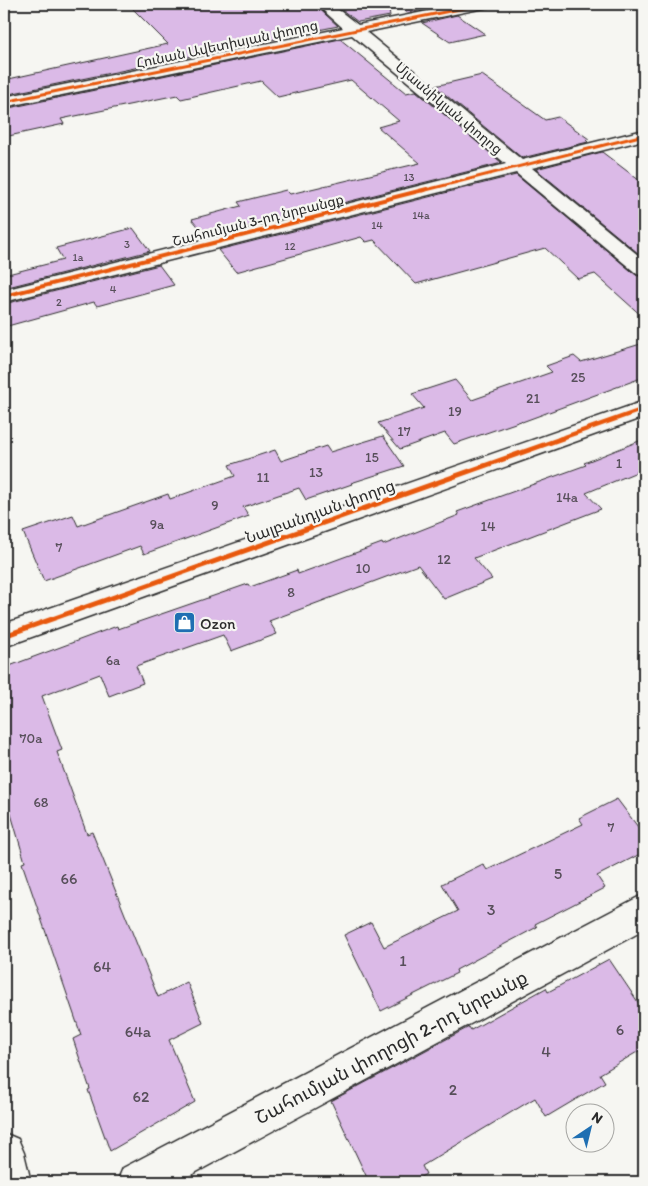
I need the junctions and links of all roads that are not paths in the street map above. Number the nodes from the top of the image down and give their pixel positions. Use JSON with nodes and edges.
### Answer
{"nodes":[{"id":1,"x":323,"y":4,"type":"edge"},
{"id":2,"x":484,"y":4,"type":"edge"},
{"id":3,"x":354,"y":29,"type":"junction"},
{"id":4,"x":4,"y":102,"type":"edge"},
{"id":5,"x":644,"y":135,"type":"edge"},
{"id":6,"x":519,"y":166,"type":"junction"},
{"id":7,"x":644,"y":270,"type":"edge"},
{"id":8,"x":4,"y":296,"type":"edge"},
{"id":9,"x":644,"y":409,"type":"edge"},
{"id":10,"x":4,"y":636,"type":"edge"},
{"id":11,"x":644,"y":911,"type":"edge"},
{"id":12,"x":4,"y":1154,"type":"edge"},
{"id":13,"x":11,"y":1182,"type":"edge"},
{"id":14,"x":137,"y":1182,"type":"edge"}],
"edges":[{"from":1,"to":3,"type":"street","name":"Մյասնիկյան փողոց"},
{"from":2,"to":3,"type":"street","name":"Հունան Ավետիսյան փողոց"},
{"from":3,"to":4,"type":"street","name":"Հունան Ավետիսյան փողոց"},
{"from":3,"to":6,"type":"street","name":"Մյասնիկյան փողոց"},
{"from":5,"to":6,"type":"street","name":"Շահումյան 3-րդ նրբանցք"},
{"from":6,"to":7,"type":"street","name":"Մյասնիկյան փողոց"},
{"from":6,"to":8,"type":"street","name":"Շահումյան 3-րդ նրբանցք"},
{"from":9,"to":10,"type":"street","name":"Նալբանդյան փողոց"},
{"from":11,"to":14,"type":"street","name":"Շահումյան փողոցի 2-րդ նրբանք"},
{"from":12,"to":13,"type":"street"}]}
